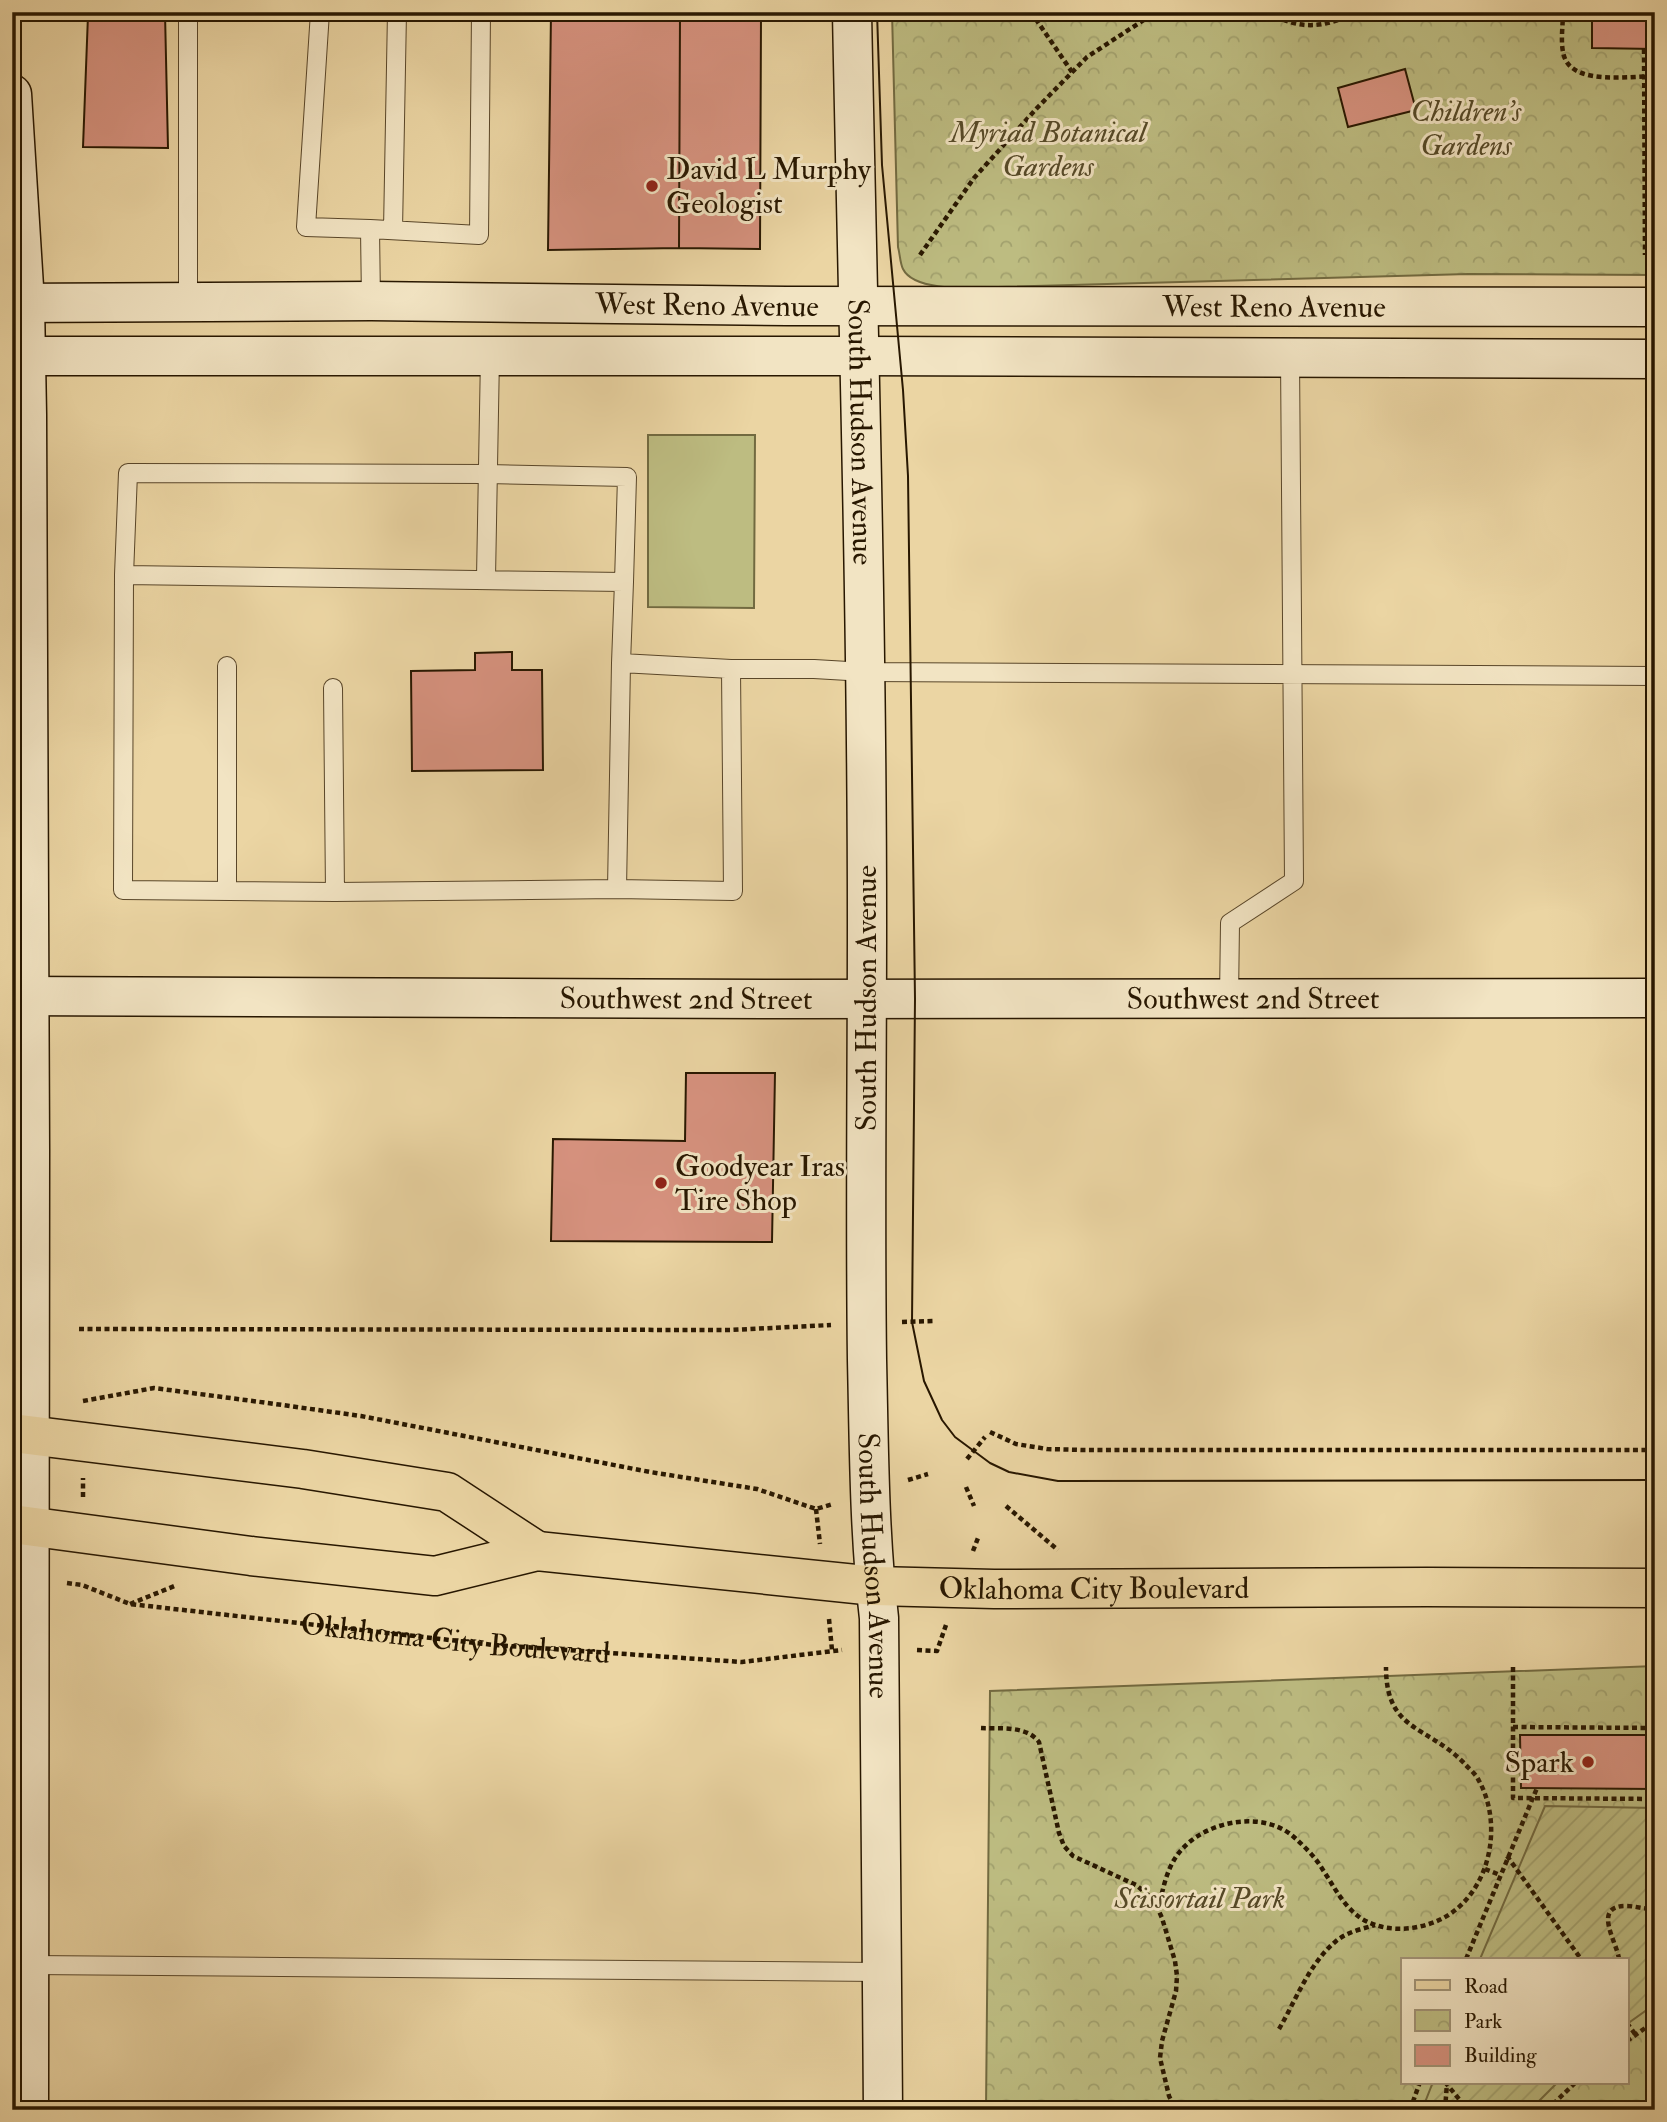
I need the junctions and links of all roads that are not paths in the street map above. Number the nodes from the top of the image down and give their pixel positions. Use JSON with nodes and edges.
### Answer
{"nodes":[{"id":1,"x":188,"y":12,"type":"edge"},
{"id":2,"x":320,"y":12,"type":"edge"},
{"id":3,"x":397,"y":12,"type":"edge"},
{"id":4,"x":481,"y":12,"type":"edge"},
{"id":5,"x":852,"y":12,"type":"edge"},
{"id":6,"x":12,"y":94,"type":"edge"},
{"id":7,"x":370,"y":229,"type":"junction"},
{"id":8,"x":393,"y":230,"type":"junction"},
{"id":9,"x":371,"y":302,"type":"junction"},
{"id":10,"x":19,"y":303,"type":"edge"},
{"id":11,"x":188,"y":303,"type":"junction"},
{"id":12,"x":857,"y":306,"type":"junction"},
{"id":13,"x":1655,"y":307,"type":"edge"},
{"id":14,"x":19,"y":356,"type":"edge"},
{"id":15,"x":490,"y":356,"type":"junction"},
{"id":16,"x":858,"y":356,"type":"junction"},
{"id":17,"x":1290,"y":357,"type":"junction"},
{"id":18,"x":1655,"y":359,"type":"edge"},
{"id":19,"x":487,"y":474,"type":"junction"},
{"id":20,"x":124,"y":575,"type":"junction"},
{"id":21,"x":486,"y":579,"type":"junction"},
{"id":22,"x":624,"y":582,"type":"junction"},
{"id":23,"x":621,"y":663,"type":"junction"},
{"id":24,"x":227,"y":666,"type":"dead end"},
{"id":25,"x":731,"y":668,"type":"junction"},
{"id":26,"x":20,"y":669,"type":"edge"},
{"id":27,"x":865,"y":672,"type":"junction"},
{"id":28,"x":1293,"y":675,"type":"junction"},
{"id":29,"x":1655,"y":676,"type":"edge"},
{"id":30,"x":333,"y":688,"type":"dead end"},
{"id":31,"x":617,"y":889,"type":"junction"},
{"id":32,"x":227,"y":890,"type":"junction"},
{"id":33,"x":335,"y":892,"type":"junction"},
{"id":34,"x":21,"y":996,"type":"edge"},
{"id":35,"x":1655,"y":998,"type":"edge"},
{"id":36,"x":867,"y":999,"type":"junction"},
{"id":37,"x":1229,"y":999,"type":"junction"},
{"id":38,"x":21,"y":1434,"type":"edge"},
{"id":39,"x":21,"y":1526,"type":"edge"},
{"id":40,"x":537,"y":1551,"type":"junction"},
{"id":41,"x":875,"y":1586,"type":"junction"},
{"id":42,"x":1655,"y":1588,"type":"edge"},
{"id":43,"x":20,"y":1638,"type":"edge"},
{"id":44,"x":21,"y":1904,"type":"edge"},
{"id":45,"x":30,"y":1965,"type":"junction"},
{"id":46,"x":881,"y":1972,"type":"junction"},
{"id":47,"x":29,"y":2110,"type":"edge"},
{"id":48,"x":883,"y":2110,"type":"edge"}],
"edges":[{"from":1,"to":11,"type":"lane"},
{"from":2,"to":7,"type":"lane"},
{"from":3,"to":8,"type":"lane"},
{"from":4,"to":8,"type":"lane"},
{"from":5,"to":12,"type":"main road","name":"South Hudson Avenue"},
{"from":6,"to":10,"type":"main road"},
{"from":7,"to":8,"type":"lane"},
{"from":7,"to":9,"type":"lane"},
{"from":9,"to":11,"type":"main road","name":"West Reno Avenue"},
{"from":9,"to":12,"type":"main road","name":"West Reno Avenue"},
{"from":10,"to":11,"type":"main road","name":"West Reno Avenue"},
{"from":10,"to":14,"type":"main road"},
{"from":12,"to":13,"type":"main road","name":"West Reno Avenue"},
{"from":12,"to":16,"type":"main road","name":"South Hudson Avenue"},
{"from":14,"to":15,"type":"main road","name":"West Reno Avenue"},
{"from":14,"to":26,"type":"main road"},
{"from":15,"to":16,"type":"main road","name":"West Reno Avenue"},
{"from":15,"to":19,"type":"lane"},
{"from":16,"to":17,"type":"main road","name":"West Reno Avenue"},
{"from":16,"to":27,"type":"main road","name":"South Hudson Avenue"},
{"from":17,"to":18,"type":"main road","name":"West Reno Avenue"},
{"from":17,"to":28,"type":"lane"},
{"from":19,"to":20,"type":"lane"},
{"from":19,"to":21,"type":"lane"},
{"from":19,"to":22,"type":"lane"},
{"from":20,"to":21,"type":"lane"},
{"from":20,"to":32,"type":"lane"},
{"from":21,"to":22,"type":"lane"},
{"from":22,"to":23,"type":"lane"},
{"from":23,"to":25,"type":"lane"},
{"from":23,"to":31,"type":"lane"},
{"from":24,"to":32,"type":"lane"},
{"from":25,"to":27,"type":"lane"},
{"from":25,"to":31,"type":"lane"},
{"from":26,"to":34,"type":"main road"},
{"from":27,"to":28,"type":"lane"},
{"from":27,"to":36,"type":"main road","name":"South Hudson Avenue"},
{"from":28,"to":29,"type":"lane"},
{"from":28,"to":37,"type":"lane"},
{"from":30,"to":33,"type":"lane"},
{"from":31,"to":33,"type":"lane"},
{"from":32,"to":33,"type":"lane"},
{"from":34,"to":36,"type":"main road","name":"Southwest 2nd Street"},
{"from":34,"to":38,"type":"main road"},
{"from":35,"to":37,"type":"main road","name":"Southwest 2nd Street"},
{"from":36,"to":37,"type":"main road","name":"Southwest 2nd Street"},
{"from":36,"to":41,"type":"main road","name":"South Hudson Avenue"},
{"from":38,"to":39,"type":"main road"},
{"from":38,"to":40,"type":"main road","name":"Oklahoma City Boulevard"},
{"from":39,"to":40,"type":"main road","name":"Oklahoma City Boulevard"},
{"from":39,"to":43,"type":"main road"},
{"from":40,"to":41,"type":"main road","name":"Oklahoma City Boulevard"},
{"from":41,"to":42,"type":"main road","name":"Oklahoma City Boulevard"},
{"from":41,"to":46,"type":"main road","name":"South Hudson Avenue"},
{"from":43,"to":44,"type":"main road"},
{"from":44,"to":45,"type":"main road"},
{"from":45,"to":46,"type":"lane"},
{"from":45,"to":47,"type":"main road"},
{"from":46,"to":48,"type":"main road","name":"South Hudson Avenue"}]}
